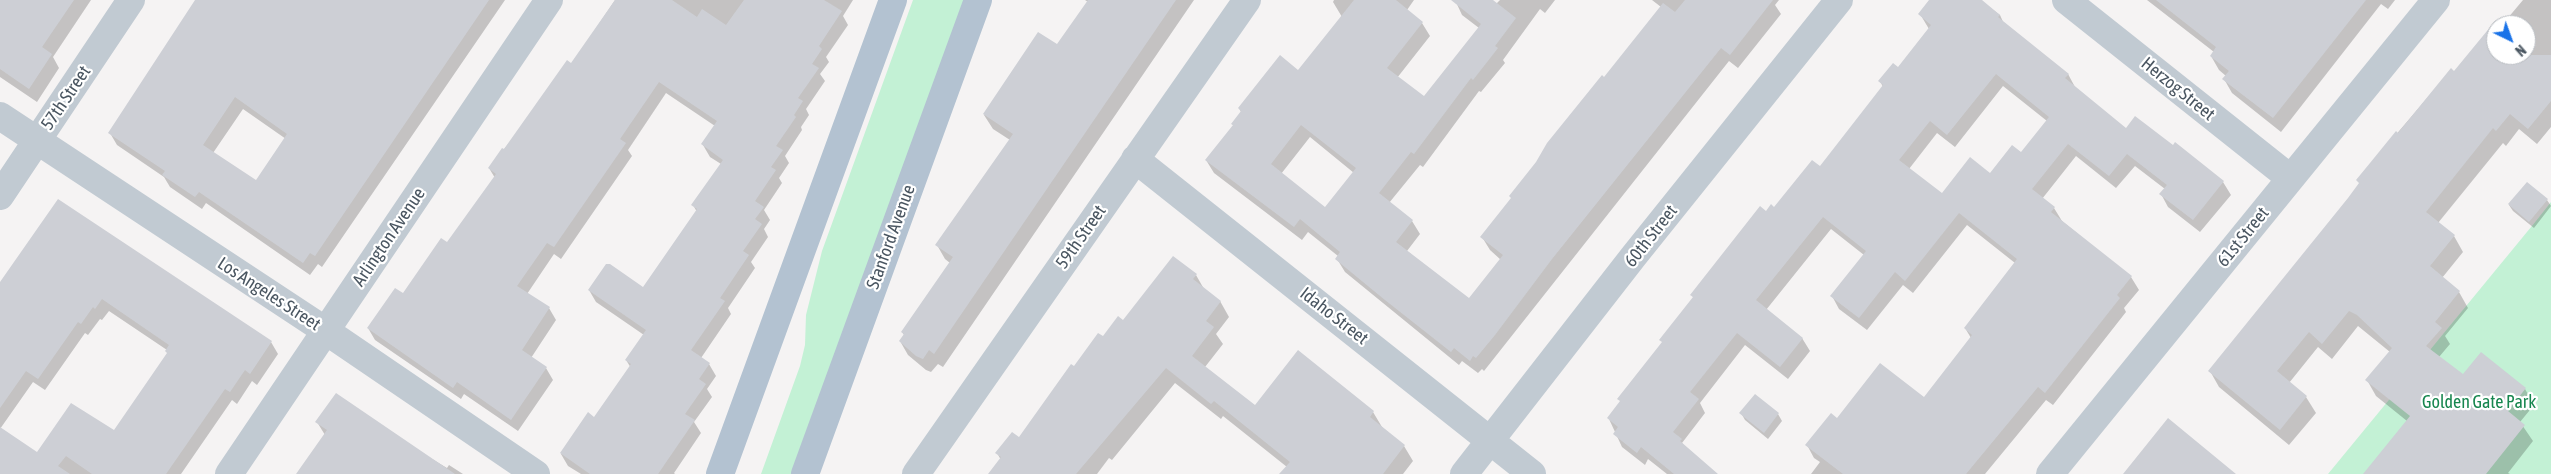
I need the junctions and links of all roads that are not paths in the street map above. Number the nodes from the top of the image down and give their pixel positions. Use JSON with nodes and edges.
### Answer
{"nodes":[{"id":1,"x":131,"y":0,"type":"edge"},
{"id":2,"x":549,"y":0,"type":"edge"},
{"id":3,"x":893,"y":0,"type":"edge"},
{"id":4,"x":978,"y":0,"type":"edge"},
{"id":5,"x":1247,"y":0,"type":"edge"},
{"id":6,"x":1839,"y":0,"type":"edge"},
{"id":7,"x":2066,"y":0,"type":"edge"},
{"id":8,"x":2436,"y":0,"type":"edge"},
{"id":9,"x":0,"y":116,"type":"edge"},
{"id":10,"x":37,"y":141,"type":"junction"},
{"id":11,"x":1135,"y":160,"type":"junction"},
{"id":12,"x":2290,"y":178,"type":"junction"},
{"id":13,"x":0,"y":196,"type":"edge"},
{"id":14,"x":326,"y":331,"type":"junction"},
{"id":15,"x":1491,"y":441,"type":"junction"},
{"id":16,"x":229,"y":474,"type":"edge"},
{"id":17,"x":536,"y":474,"type":"edge"},
{"id":18,"x":720,"y":474,"type":"edge"},
{"id":19,"x":805,"y":474,"type":"edge"},
{"id":20,"x":916,"y":474,"type":"edge"},
{"id":21,"x":1464,"y":474,"type":"edge"},
{"id":22,"x":1532,"y":474,"type":"edge"},
{"id":23,"x":2050,"y":474,"type":"edge"}],
"edges":[{"from":1,"to":10,"type":"street","name":"57th Street"},
{"from":2,"to":14,"type":"street","name":"Arlington Avenue"},
{"from":3,"to":18,"type":"main road"},
{"from":4,"to":19,"type":"main road","name":"Stanford Avenue"},
{"from":5,"to":11,"type":"street","name":"59th Street"},
{"from":6,"to":15,"type":"street","name":"60th Street"},
{"from":7,"to":12,"type":"street","name":"Herzog Street"},
{"from":8,"to":12,"type":"street","name":"61st Street"},
{"from":9,"to":10,"type":"street","name":"Los Angeles Street"},
{"from":10,"to":13,"type":"street","name":"57th Street"},
{"from":10,"to":14,"type":"street","name":"Los Angeles Street"},
{"from":11,"to":15,"type":"street","name":"Idaho Street"},
{"from":11,"to":20,"type":"street","name":"59th Street"},
{"from":12,"to":23,"type":"street","name":"61st Street"},
{"from":14,"to":16,"type":"street","name":"Arlington Avenue"},
{"from":14,"to":17,"type":"street","name":"Los Angeles Street"},
{"from":15,"to":21,"type":"street","name":"60th Street"},
{"from":15,"to":22,"type":"street","name":"Idaho Street"}]}
